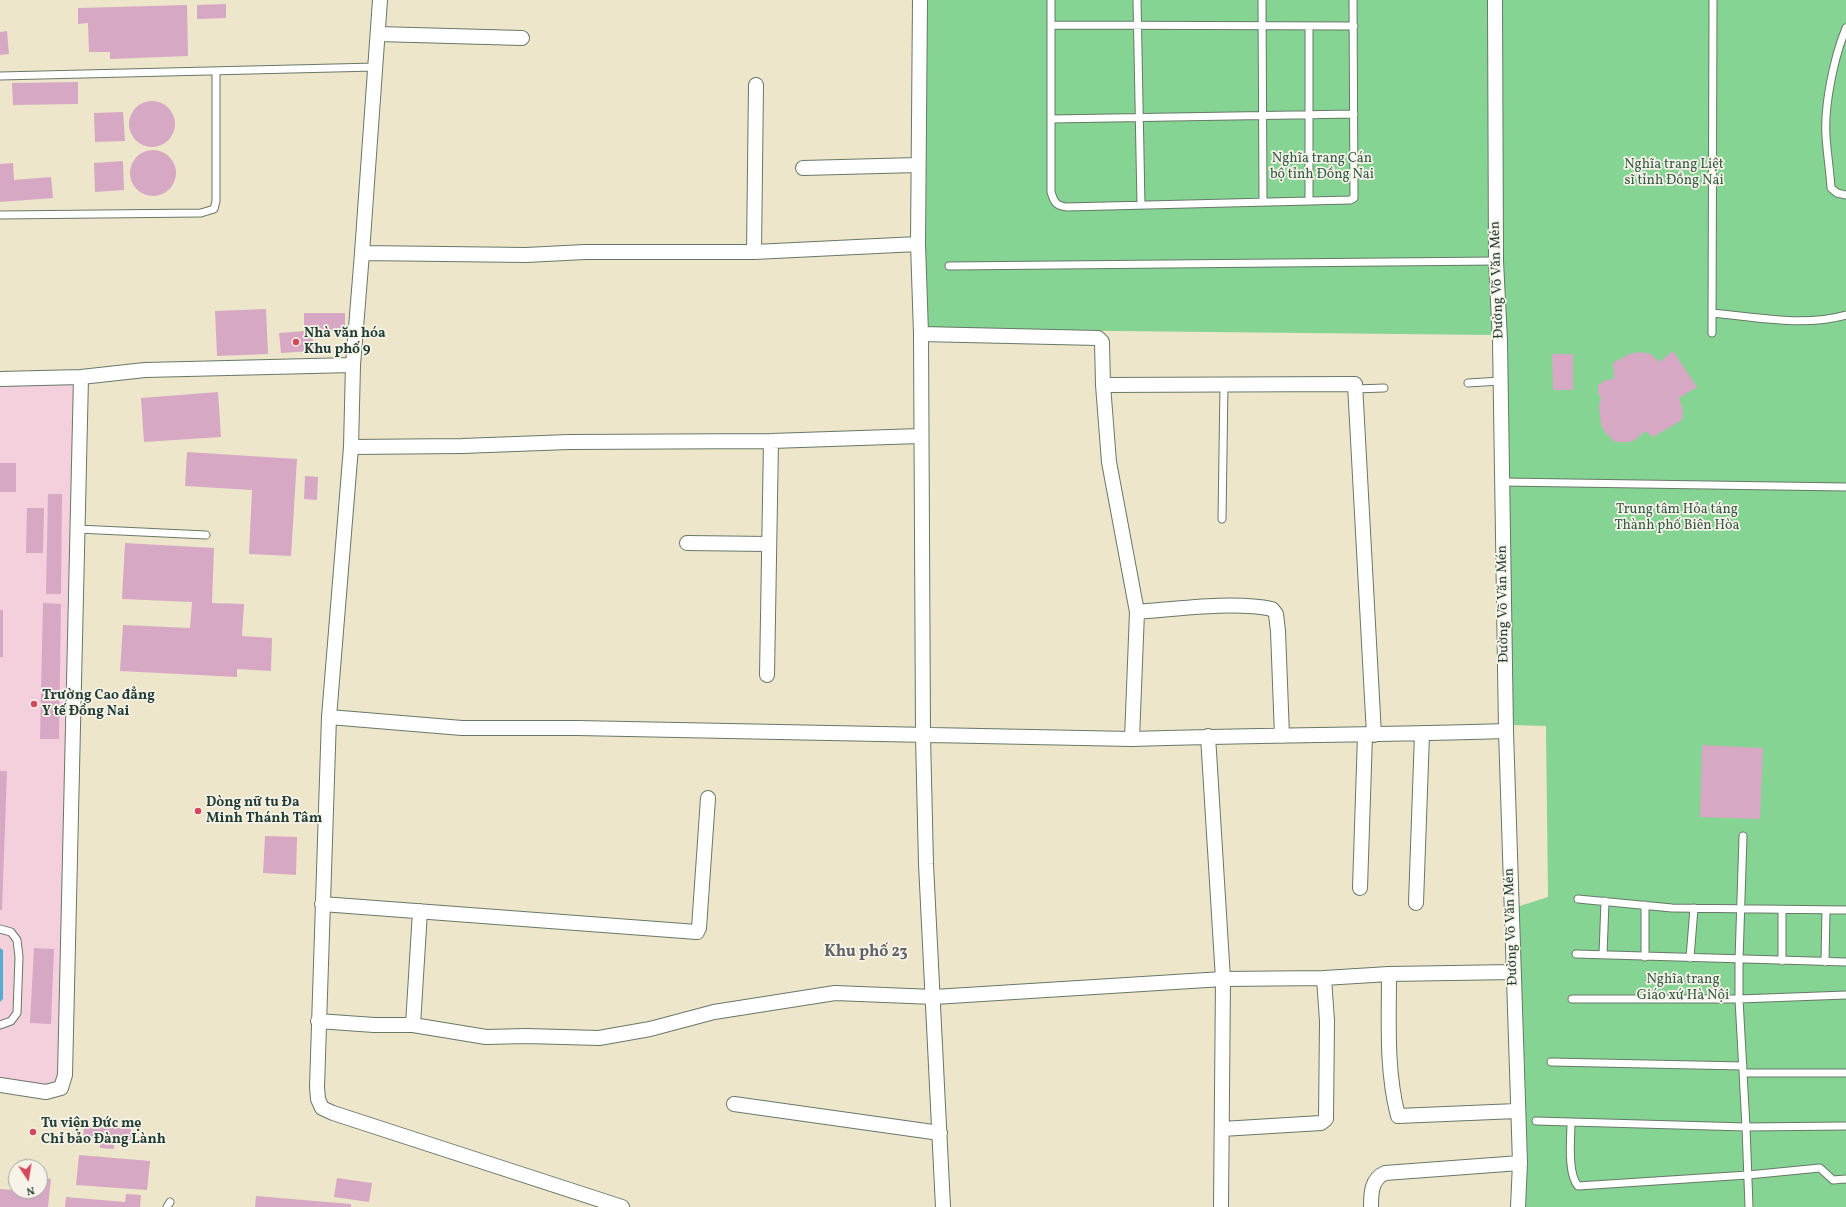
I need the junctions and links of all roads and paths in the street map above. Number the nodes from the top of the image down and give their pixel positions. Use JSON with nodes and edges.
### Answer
{"nodes":[{"id":1,"x":380,"y":0,"type":"edge"},
{"id":2,"x":920,"y":0,"type":"edge"},
{"id":3,"x":1050,"y":0,"type":"edge"},
{"id":4,"x":1137,"y":0,"type":"edge"},
{"id":5,"x":1262,"y":0,"type":"edge"},
{"id":6,"x":1353,"y":0,"type":"edge"},
{"id":7,"x":1495,"y":0,"type":"edge"},
{"id":8,"x":1713,"y":0,"type":"edge"},
{"id":9,"x":1050,"y":25,"type":"junction"},
{"id":10,"x":1137,"y":26,"type":"junction"},
{"id":11,"x":1262,"y":26,"type":"junction"},
{"id":12,"x":1309,"y":26,"type":"junction"},
{"id":13,"x":1354,"y":26,"type":"junction"},
{"id":14,"x":1846,"y":28,"type":"edge"},
{"id":15,"x":378,"y":34,"type":"junction"},
{"id":16,"x":522,"y":38,"type":"dead end"},
{"id":17,"x":376,"y":67,"type":"junction"},
{"id":18,"x":216,"y":71,"type":"junction"},
{"id":19,"x":0,"y":76,"type":"edge"},
{"id":20,"x":756,"y":85,"type":"dead end"},
{"id":21,"x":1309,"y":114,"type":"junction"},
{"id":22,"x":1354,"y":114,"type":"junction"},
{"id":23,"x":1262,"y":115,"type":"junction"},
{"id":24,"x":1139,"y":117,"type":"junction"},
{"id":25,"x":1051,"y":119,"type":"junction"},
{"id":26,"x":918,"y":164,"type":"junction"},
{"id":27,"x":804,"y":168,"type":"dead end"},
{"id":28,"x":1846,"y":195,"type":"edge"},
{"id":29,"x":1309,"y":201,"type":"junction"},
{"id":30,"x":1263,"y":202,"type":"junction"},
{"id":31,"x":1141,"y":205,"type":"junction"},
{"id":32,"x":0,"y":215,"type":"edge"},
{"id":33,"x":918,"y":244,"type":"junction"},
{"id":34,"x":754,"y":252,"type":"junction"},
{"id":35,"x":362,"y":253,"type":"junction"},
{"id":36,"x":1496,"y":261,"type":"junction"},
{"id":37,"x":949,"y":266,"type":"dead end"},
{"id":38,"x":1712,"y":313,"type":"junction"},
{"id":39,"x":1846,"y":315,"type":"edge"},
{"id":40,"x":1712,"y":333,"type":"dead end"},
{"id":41,"x":921,"y":334,"type":"junction"},
{"id":42,"x":353,"y":365,"type":"junction"},
{"id":43,"x":80,"y":377,"type":"junction"},
{"id":44,"x":0,"y":379,"type":"edge"},
{"id":45,"x":1500,"y":381,"type":"junction"},
{"id":46,"x":1468,"y":383,"type":"dead end"},
{"id":47,"x":1103,"y":385,"type":"junction"},
{"id":48,"x":1224,"y":385,"type":"junction"},
{"id":49,"x":1384,"y":388,"type":"dead end"},
{"id":50,"x":1355,"y":389,"type":"junction"},
{"id":51,"x":920,"y":436,"type":"junction"},
{"id":52,"x":771,"y":441,"type":"junction"},
{"id":53,"x":351,"y":447,"type":"junction"},
{"id":54,"x":1502,"y":482,"type":"junction"},
{"id":55,"x":1846,"y":487,"type":"edge"},
{"id":56,"x":1222,"y":519,"type":"dead end"},
{"id":57,"x":77,"y":529,"type":"junction"},
{"id":58,"x":206,"y":535,"type":"dead end"},
{"id":59,"x":687,"y":543,"type":"dead end"},
{"id":60,"x":769,"y":544,"type":"junction"},
{"id":61,"x":1137,"y":612,"type":"junction"},
{"id":62,"x":767,"y":675,"type":"dead end"},
{"id":63,"x":329,"y":717,"type":"junction"},
{"id":64,"x":1506,"y":731,"type":"junction"},
{"id":65,"x":1422,"y":734,"type":"junction"},
{"id":66,"x":1369,"y":735,"type":"junction"},
{"id":67,"x":923,"y":736,"type":"junction"},
{"id":68,"x":1208,"y":736,"type":"junction"},
{"id":69,"x":1282,"y":736,"type":"junction"},
{"id":70,"x":1132,"y":739,"type":"junction"},
{"id":71,"x":708,"y":798,"type":"dead end"},
{"id":72,"x":1743,"y":836,"type":"dead end"},
{"id":73,"x":1360,"y":888,"type":"dead end"},
{"id":74,"x":1578,"y":899,"type":"dead end"},
{"id":75,"x":1605,"y":901,"type":"junction"},
{"id":76,"x":1416,"y":903,"type":"dead end"},
{"id":77,"x":322,"y":904,"type":"junction"},
{"id":78,"x":1645,"y":905,"type":"junction"},
{"id":79,"x":1694,"y":908,"type":"junction"},
{"id":80,"x":1740,"y":910,"type":"junction"},
{"id":81,"x":1782,"y":910,"type":"junction"},
{"id":82,"x":1826,"y":910,"type":"junction"},
{"id":83,"x":1846,"y":910,"type":"edge"},
{"id":84,"x":420,"y":911,"type":"junction"},
{"id":85,"x":0,"y":929,"type":"edge"},
{"id":86,"x":1576,"y":954,"type":"dead end"},
{"id":87,"x":1603,"y":955,"type":"junction"},
{"id":88,"x":1645,"y":957,"type":"junction"},
{"id":89,"x":1690,"y":958,"type":"junction"},
{"id":90,"x":1739,"y":960,"type":"junction"},
{"id":91,"x":1782,"y":961,"type":"junction"},
{"id":92,"x":1825,"y":962,"type":"junction"},
{"id":93,"x":1846,"y":962,"type":"edge"},
{"id":94,"x":1513,"y":972,"type":"junction"},
{"id":95,"x":1389,"y":974,"type":"junction"},
{"id":96,"x":1324,"y":978,"type":"junction"},
{"id":97,"x":1223,"y":979,"type":"junction"},
{"id":98,"x":1846,"y":995,"type":"edge"},
{"id":99,"x":934,"y":997,"type":"junction"},
{"id":100,"x":1572,"y":999,"type":"dead end"},
{"id":101,"x":1739,"y":1000,"type":"junction"},
{"id":102,"x":318,"y":1022,"type":"junction"},
{"id":103,"x":413,"y":1024,"type":"junction"},
{"id":104,"x":0,"y":1025,"type":"edge"},
{"id":105,"x":1551,"y":1062,"type":"dead end"},
{"id":106,"x":1743,"y":1070,"type":"junction"},
{"id":107,"x":1846,"y":1073,"type":"edge"},
{"id":108,"x":0,"y":1085,"type":"edge"},
{"id":109,"x":734,"y":1104,"type":"dead end"},
{"id":110,"x":1517,"y":1111,"type":"junction"},
{"id":111,"x":1536,"y":1121,"type":"dead end"},
{"id":112,"x":1571,"y":1122,"type":"junction"},
{"id":113,"x":1846,"y":1126,"type":"edge"},
{"id":114,"x":1746,"y":1127,"type":"junction"},
{"id":115,"x":1222,"y":1129,"type":"junction"},
{"id":116,"x":940,"y":1133,"type":"junction"},
{"id":117,"x":1520,"y":1163,"type":"junction"},
{"id":118,"x":1748,"y":1175,"type":"junction"},
{"id":119,"x":1846,"y":1179,"type":"edge"},
{"id":120,"x":621,"y":1207,"type":"edge"},
{"id":121,"x":943,"y":1207,"type":"edge"},
{"id":122,"x":1221,"y":1207,"type":"edge"},
{"id":123,"x":1371,"y":1207,"type":"edge"},
{"id":124,"x":1518,"y":1207,"type":"edge"},
{"id":125,"x":1749,"y":1207,"type":"edge"}],
"edges":[{"from":1,"to":15,"type":"street"},
{"from":2,"to":26,"type":"street"},
{"from":3,"to":9,"type":"lane"},
{"from":4,"to":10,"type":"lane"},
{"from":5,"to":11,"type":"lane"},
{"from":6,"to":13,"type":"lane"},
{"from":7,"to":36,"type":"street","name":"Đường Võ Văn Mén"},
{"from":8,"to":38,"type":"lane"},
{"from":9,"to":10,"type":"lane"},
{"from":9,"to":25,"type":"lane"},
{"from":10,"to":11,"type":"lane"},
{"from":10,"to":24,"type":"lane"},
{"from":11,"to":12,"type":"lane"},
{"from":11,"to":23,"type":"lane"},
{"from":12,"to":13,"type":"lane"},
{"from":12,"to":21,"type":"lane"},
{"from":13,"to":22,"type":"lane"},
{"from":14,"to":28,"type":"lane"},
{"from":15,"to":16,"type":"street"},
{"from":15,"to":17,"type":"street"},
{"from":17,"to":18,"type":"lane"},
{"from":17,"to":35,"type":"street"},
{"from":18,"to":19,"type":"lane"},
{"from":18,"to":32,"type":"lane"},
{"from":20,"to":34,"type":"street"},
{"from":21,"to":22,"type":"lane"},
{"from":21,"to":23,"type":"lane"},
{"from":21,"to":29,"type":"lane"},
{"from":22,"to":29,"type":"lane"},
{"from":23,"to":24,"type":"lane"},
{"from":23,"to":30,"type":"lane"},
{"from":24,"to":25,"type":"lane"},
{"from":24,"to":31,"type":"lane"},
{"from":25,"to":31,"type":"lane"},
{"from":26,"to":27,"type":"street"},
{"from":26,"to":33,"type":"street"},
{"from":29,"to":30,"type":"lane"},
{"from":30,"to":31,"type":"lane"},
{"from":33,"to":34,"type":"street"},
{"from":33,"to":41,"type":"street"},
{"from":34,"to":35,"type":"street"},
{"from":35,"to":42,"type":"street"},
{"from":36,"to":37,"type":"lane"},
{"from":36,"to":45,"type":"street","name":"Đường Võ Văn Mén"},
{"from":38,"to":39,"type":"lane"},
{"from":38,"to":40,"type":"lane"},
{"from":41,"to":47,"type":"street"},
{"from":41,"to":51,"type":"street"},
{"from":42,"to":43,"type":"street"},
{"from":42,"to":53,"type":"street"},
{"from":43,"to":44,"type":"street"},
{"from":43,"to":57,"type":"street"},
{"from":45,"to":46,"type":"lane"},
{"from":45,"to":54,"type":"street","name":"Đường Võ Văn Mén"},
{"from":47,"to":48,"type":"street"},
{"from":47,"to":61,"type":"street"},
{"from":48,"to":50,"type":"street"},
{"from":48,"to":56,"type":"lane"},
{"from":49,"to":50,"type":"lane"},
{"from":50,"to":66,"type":"street"},
{"from":51,"to":52,"type":"street"},
{"from":51,"to":67,"type":"street"},
{"from":52,"to":53,"type":"street"},
{"from":52,"to":60,"type":"street"},
{"from":53,"to":63,"type":"street"},
{"from":54,"to":55,"type":"lane"},
{"from":54,"to":64,"type":"street","name":"Đường Võ Văn Mén"},
{"from":57,"to":58,"type":"lane"},
{"from":57,"to":108,"type":"street"},
{"from":59,"to":60,"type":"street"},
{"from":60,"to":62,"type":"street"},
{"from":61,"to":69,"type":"street"},
{"from":61,"to":70,"type":"street"},
{"from":63,"to":67,"type":"street"},
{"from":63,"to":77,"type":"street"},
{"from":64,"to":65,"type":"street"},
{"from":64,"to":94,"type":"street","name":"Đường Võ Văn Mén"},
{"from":65,"to":66,"type":"street"},
{"from":65,"to":76,"type":"street"},
{"from":66,"to":69,"type":"street"},
{"from":66,"to":73,"type":"street"},
{"from":67,"to":70,"type":"street"},
{"from":67,"to":99,"type":"street"},
{"from":68,"to":69,"type":"street"},
{"from":68,"to":70,"type":"street"},
{"from":68,"to":97,"type":"street"},
{"from":71,"to":84,"type":"street"},
{"from":72,"to":80,"type":"lane"},
{"from":74,"to":75,"type":"lane"},
{"from":75,"to":78,"type":"lane"},
{"from":75,"to":87,"type":"lane"},
{"from":77,"to":84,"type":"street"},
{"from":77,"to":102,"type":"street"},
{"from":78,"to":79,"type":"lane"},
{"from":78,"to":88,"type":"lane"},
{"from":79,"to":80,"type":"lane"},
{"from":79,"to":89,"type":"lane"},
{"from":80,"to":81,"type":"lane"},
{"from":80,"to":90,"type":"lane"},
{"from":81,"to":82,"type":"lane"},
{"from":81,"to":91,"type":"lane"},
{"from":82,"to":83,"type":"lane"},
{"from":82,"to":92,"type":"lane"},
{"from":84,"to":103,"type":"street"},
{"from":85,"to":104,"type":"lane"},
{"from":86,"to":87,"type":"lane"},
{"from":87,"to":88,"type":"lane"},
{"from":88,"to":89,"type":"lane"},
{"from":89,"to":90,"type":"lane"},
{"from":90,"to":91,"type":"lane"},
{"from":90,"to":101,"type":"lane"},
{"from":91,"to":92,"type":"lane"},
{"from":92,"to":93,"type":"lane"},
{"from":94,"to":95,"type":"street"},
{"from":94,"to":110,"type":"street","name":"Đường Võ Văn Mén"},
{"from":95,"to":96,"type":"street"},
{"from":95,"to":110,"type":"street"},
{"from":96,"to":97,"type":"street"},
{"from":96,"to":115,"type":"street"},
{"from":97,"to":99,"type":"street"},
{"from":97,"to":115,"type":"street"},
{"from":98,"to":101,"type":"lane"},
{"from":99,"to":103,"type":"street"},
{"from":99,"to":116,"type":"street"},
{"from":100,"to":101,"type":"lane"},
{"from":101,"to":106,"type":"lane"},
{"from":102,"to":103,"type":"street"},
{"from":102,"to":120,"type":"street"},
{"from":105,"to":106,"type":"lane"},
{"from":106,"to":107,"type":"lane"},
{"from":106,"to":114,"type":"lane"},
{"from":109,"to":116,"type":"street"},
{"from":110,"to":117,"type":"street","name":"Đường Võ Văn Mén"},
{"from":111,"to":112,"type":"lane"},
{"from":112,"to":114,"type":"lane"},
{"from":112,"to":118,"type":"lane"},
{"from":113,"to":114,"type":"lane"},
{"from":114,"to":118,"type":"lane"},
{"from":115,"to":122,"type":"street"},
{"from":116,"to":121,"type":"street"},
{"from":117,"to":123,"type":"street"},
{"from":117,"to":124,"type":"street","name":"Đường Võ Văn Mén"},
{"from":118,"to":119,"type":"lane"},
{"from":118,"to":125,"type":"lane"}]}
